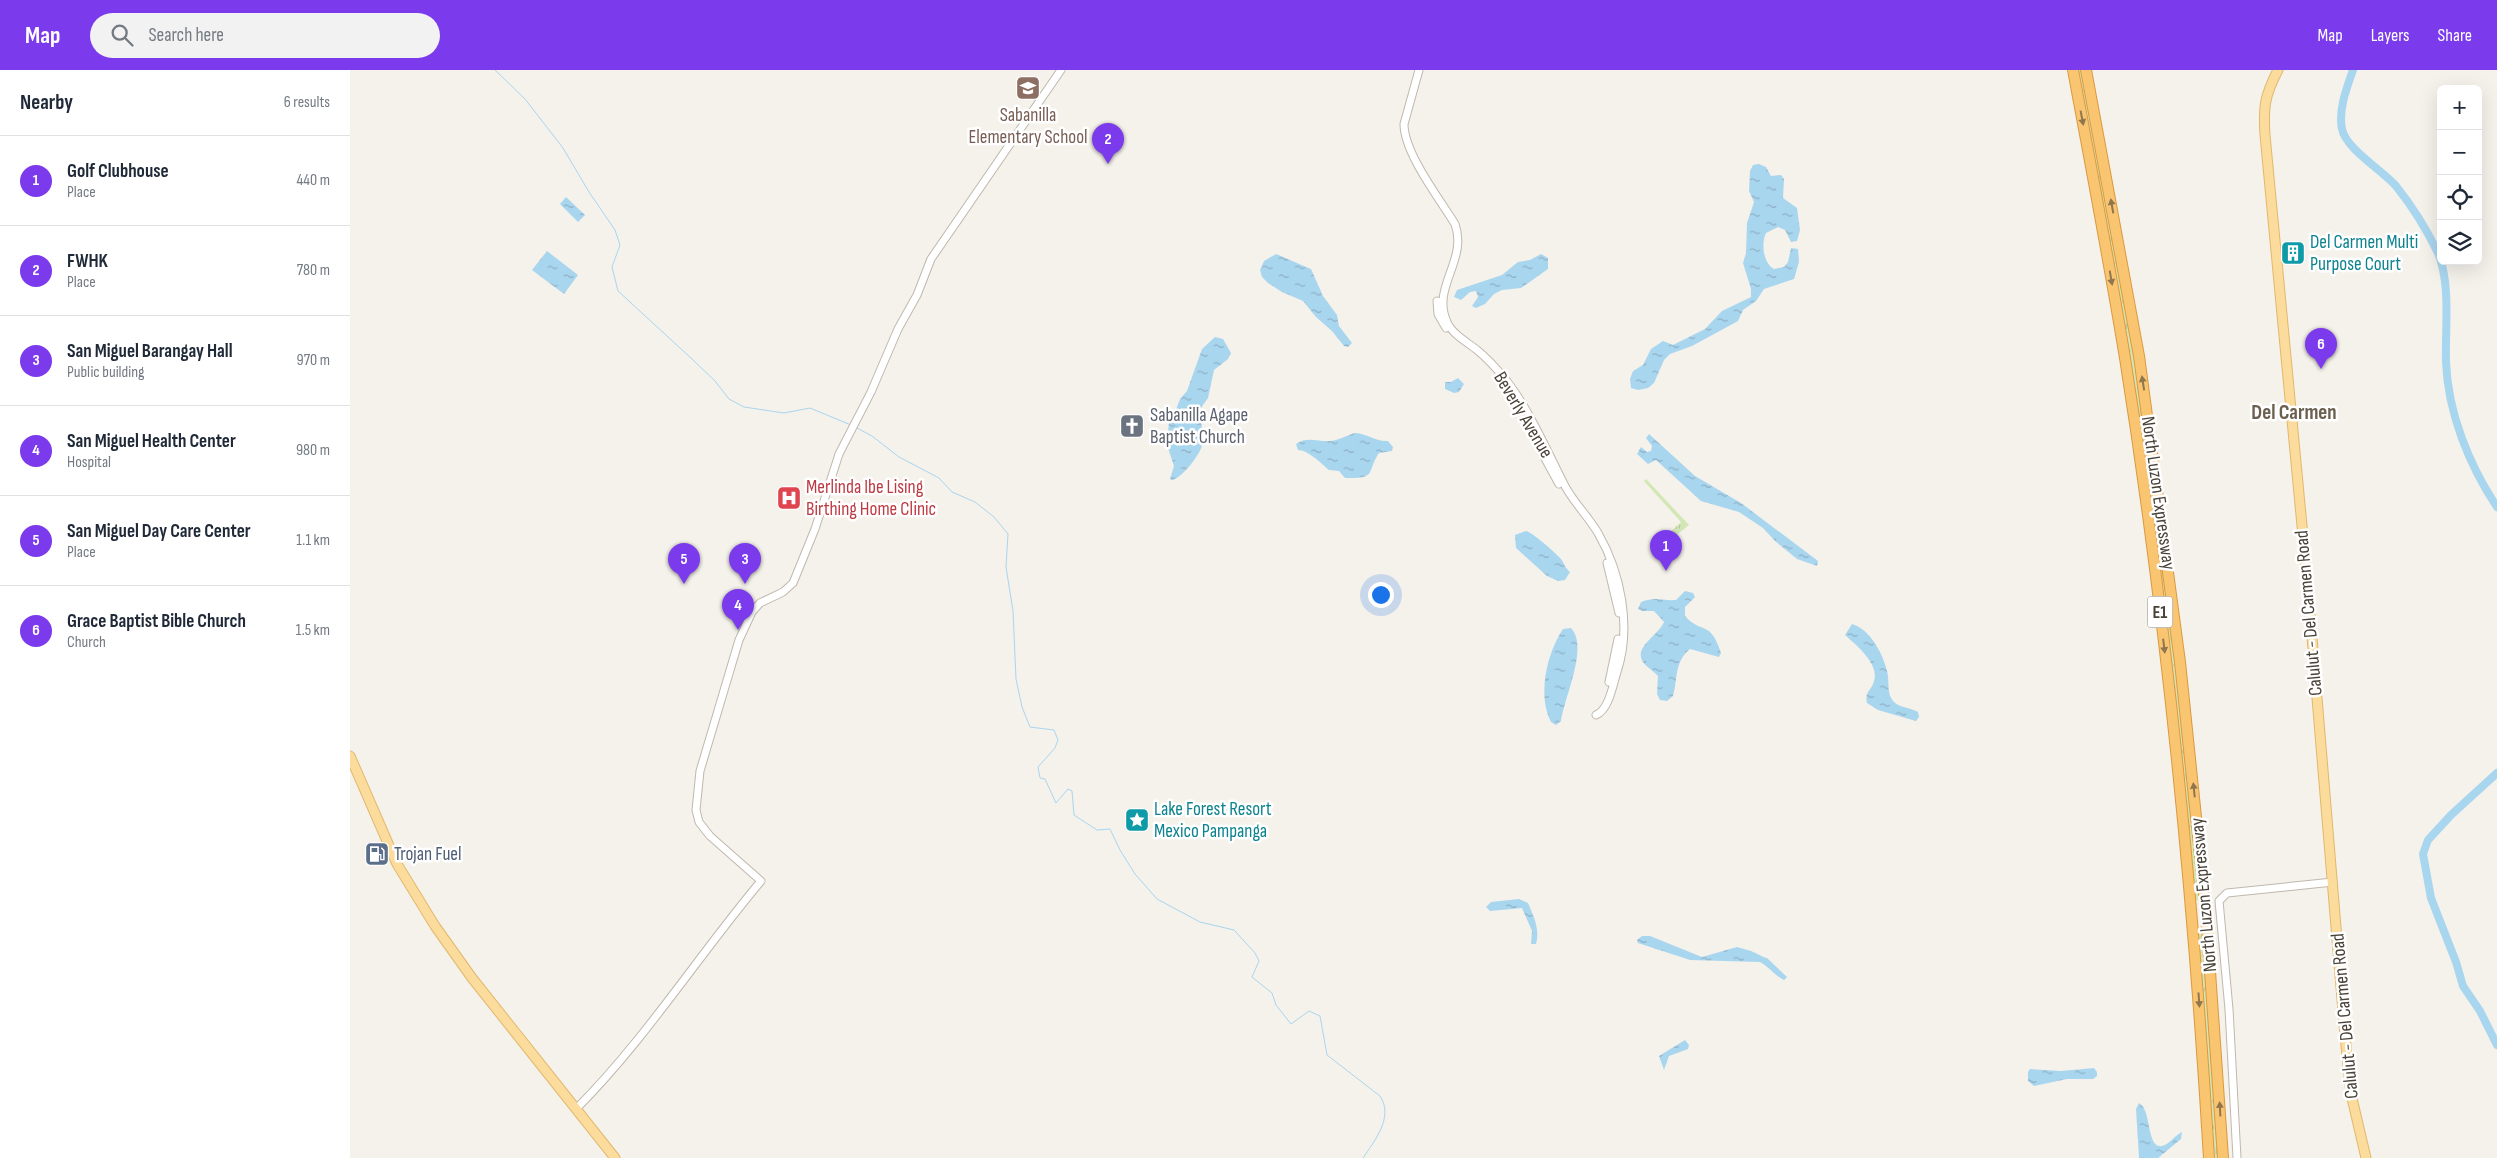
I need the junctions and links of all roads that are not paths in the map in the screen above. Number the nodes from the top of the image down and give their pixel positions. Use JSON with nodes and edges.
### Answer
{"nodes":[{"id":1,"x":1061,"y":70,"type":"edge"},
{"id":2,"x":1414,"y":70,"type":"edge"},
{"id":3,"x":1418,"y":70,"type":"edge"},
{"id":4,"x":2072,"y":70,"type":"edge"},
{"id":5,"x":2086,"y":70,"type":"edge"},
{"id":6,"x":2278,"y":70,"type":"edge"},
{"id":7,"x":350,"y":756,"type":"edge"},
{"id":8,"x":2333,"y":882,"type":"junction"},
{"id":9,"x":576,"y":1109,"type":"junction"},
{"id":10,"x":615,"y":1158,"type":"edge"},
{"id":11,"x":2209,"y":1158,"type":"edge"},
{"id":12,"x":2223,"y":1158,"type":"edge"},
{"id":13,"x":2237,"y":1158,"type":"edge"},
{"id":14,"x":2366,"y":1158,"type":"edge"}],
"edges":[{"from":1,"to":9,"type":"street"},
{"from":2,"to":3,"type":"street","name":"Beverly Avenue"},
{"from":4,"to":11,"type":"highway","name":"North Luzon Expressway","number":"E1","one_way":true},
{"from":12,"to":5,"type":"highway","name":"North Luzon Expressway","number":"E1","one_way":true},
{"from":6,"to":8,"type":"main road","name":"Calulut - Del Carmen Road"},
{"from":7,"to":9,"type":"main road"},
{"from":8,"to":13,"type":"street"},
{"from":8,"to":14,"type":"main road","name":"Calulut - Del Carmen Road"},
{"from":9,"to":10,"type":"main road"}]}
